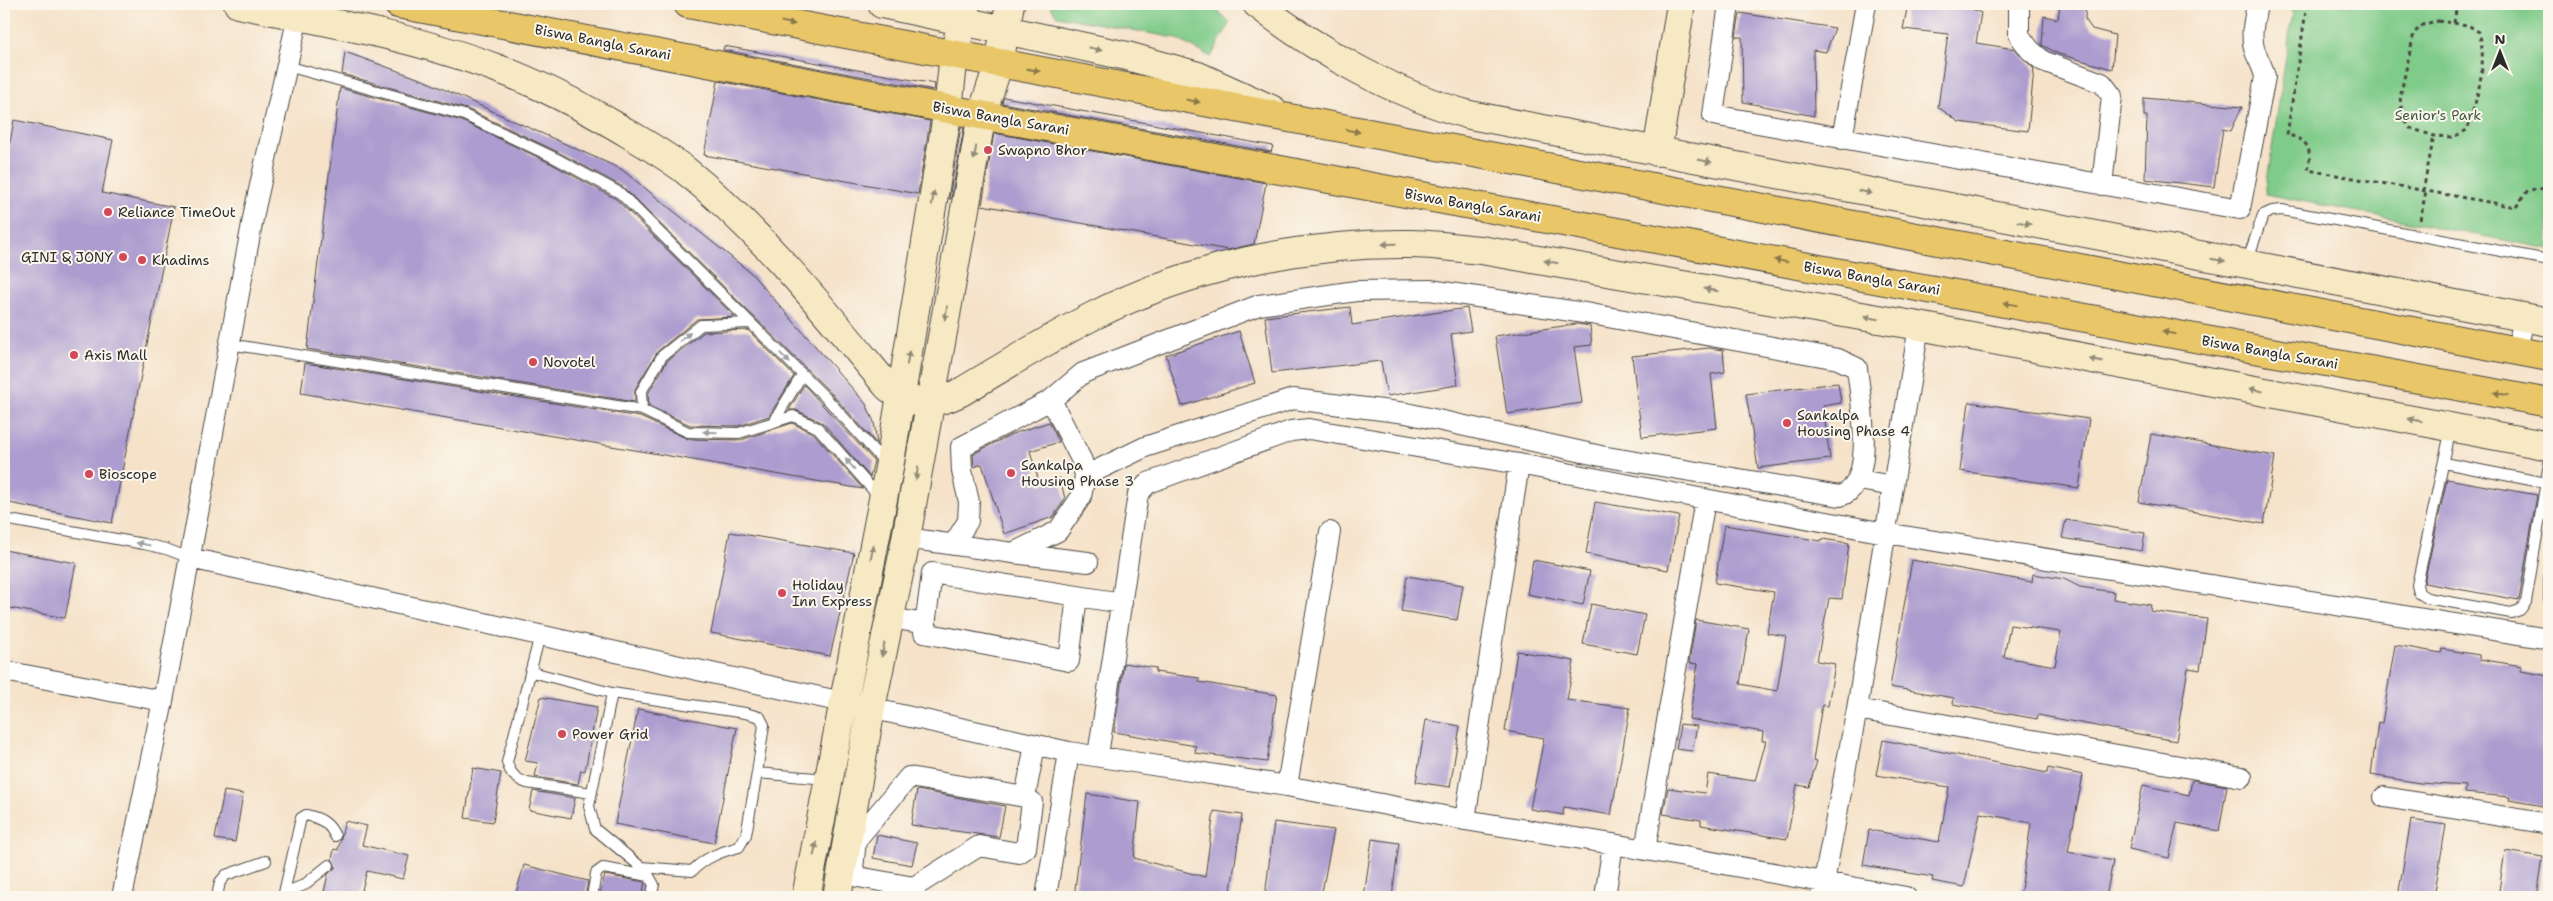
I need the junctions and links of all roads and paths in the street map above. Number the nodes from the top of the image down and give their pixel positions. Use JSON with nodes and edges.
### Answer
{"nodes":[{"id":1,"x":238,"y":4,"type":"edge"},
{"id":2,"x":398,"y":4,"type":"edge"},
{"id":3,"x":688,"y":4,"type":"edge"},
{"id":4,"x":882,"y":4,"type":"edge"},
{"id":5,"x":1257,"y":4,"type":"edge"},
{"id":6,"x":1681,"y":4,"type":"edge"},
{"id":7,"x":1729,"y":4,"type":"edge"},
{"id":8,"x":1866,"y":4,"type":"edge"},
{"id":9,"x":2019,"y":4,"type":"edge"},
{"id":10,"x":2258,"y":4,"type":"edge"},
{"id":11,"x":2307,"y":4,"type":"edge"},
{"id":12,"x":2457,"y":4,"type":"edge"},
{"id":13,"x":964,"y":12,"type":"edge"},
{"id":14,"x":298,"y":16,"type":"junction"},
{"id":15,"x":1008,"y":16,"type":"edge"},
{"id":16,"x":2454,"y":23,"type":"junction"},
{"id":17,"x":954,"y":55,"type":"junction"},
{"id":18,"x":999,"y":64,"type":"junction"},
{"id":19,"x":287,"y":66,"type":"junction"},
{"id":20,"x":948,"y":109,"type":"junction"},
{"id":21,"x":982,"y":114,"type":"junction"},
{"id":22,"x":1295,"y":120,"type":"junction"},
{"id":23,"x":2434,"y":136,"type":"junction"},
{"id":24,"x":1842,"y":138,"type":"junction"},
{"id":25,"x":1657,"y":152,"type":"junction"},
{"id":26,"x":2102,"y":185,"type":"junction"},
{"id":27,"x":2549,"y":188,"type":"edge"},
{"id":28,"x":2425,"y":191,"type":"junction"},
{"id":29,"x":2416,"y":235,"type":"junction"},
{"id":30,"x":2187,"y":254,"type":"junction"},
{"id":31,"x":2549,"y":260,"type":"edge"},
{"id":32,"x":2246,"y":265,"type":"junction"},
{"id":33,"x":2181,"y":287,"type":"junction"},
{"id":34,"x":2537,"y":320,"type":"edge"},
{"id":35,"x":750,"y":324,"type":"junction"},
{"id":36,"x":1919,"y":326,"type":"junction"},
{"id":37,"x":229,"y":344,"type":"junction"},
{"id":38,"x":2516,"y":351,"type":"junction"},
{"id":39,"x":2549,"y":357,"type":"edge"},
{"id":40,"x":802,"y":374,"type":"junction"},
{"id":41,"x":902,"y":398,"type":"junction"},
{"id":42,"x":1051,"y":400,"type":"junction"},
{"id":43,"x":2549,"y":403,"type":"edge"},
{"id":44,"x":929,"y":404,"type":"junction"},
{"id":45,"x":642,"y":410,"type":"junction"},
{"id":46,"x":774,"y":421,"type":"junction"},
{"id":47,"x":2451,"y":427,"type":"junction"},
{"id":48,"x":2549,"y":446,"type":"edge"},
{"id":49,"x":2444,"y":463,"type":"junction"},
{"id":50,"x":2549,"y":463,"type":"edge"},
{"id":51,"x":1520,"y":464,"type":"junction"},
{"id":52,"x":889,"y":468,"type":"junction"},
{"id":53,"x":1085,"y":476,"type":"junction"},
{"id":54,"x":1859,"y":480,"type":"junction"},
{"id":55,"x":2546,"y":483,"type":"junction"},
{"id":56,"x":1893,"y":486,"type":"junction"},
{"id":57,"x":1705,"y":500,"type":"junction"},
{"id":58,"x":883,"y":501,"type":"junction"},
{"id":59,"x":4,"y":519,"type":"edge"},
{"id":60,"x":1330,"y":532,"type":"dead end"},
{"id":61,"x":1885,"y":533,"type":"junction"},
{"id":62,"x":906,"y":538,"type":"junction"},
{"id":63,"x":953,"y":544,"type":"junction"},
{"id":64,"x":1013,"y":553,"type":"junction"},
{"id":65,"x":190,"y":558,"type":"junction"},
{"id":66,"x":1088,"y":562,"type":"dead end"},
{"id":67,"x":2549,"y":578,"type":"edge"},
{"id":68,"x":898,"y":580,"type":"junction"},
{"id":69,"x":931,"y":586,"type":"junction"},
{"id":70,"x":1077,"y":596,"type":"junction"},
{"id":71,"x":2549,"y":600,"type":"edge"},
{"id":72,"x":1122,"y":603,"type":"junction"},
{"id":73,"x":890,"y":618,"type":"junction"},
{"id":74,"x":926,"y":624,"type":"junction"},
{"id":75,"x":540,"y":635,"type":"junction"},
{"id":76,"x":2549,"y":639,"type":"edge"},
{"id":77,"x":4,"y":670,"type":"edge"},
{"id":78,"x":532,"y":672,"type":"junction"},
{"id":79,"x":612,"y":693,"type":"junction"},
{"id":80,"x":163,"y":701,"type":"junction"},
{"id":81,"x":842,"y":702,"type":"junction"},
{"id":82,"x":871,"y":708,"type":"junction"},
{"id":83,"x":1857,"y":709,"type":"junction"},
{"id":84,"x":1035,"y":745,"type":"junction"},
{"id":85,"x":1068,"y":752,"type":"junction"},
{"id":86,"x":1098,"y":755,"type":"junction"},
{"id":87,"x":757,"y":773,"type":"junction"},
{"id":88,"x":2242,"y":777,"type":"dead end"},
{"id":89,"x":828,"y":780,"type":"junction"},
{"id":90,"x":1287,"y":786,"type":"junction"},
{"id":91,"x":592,"y":793,"type":"junction"},
{"id":92,"x":2384,"y":796,"type":"dead end"},
{"id":93,"x":1025,"y":797,"type":"junction"},
{"id":94,"x":1465,"y":820,"type":"junction"},
{"id":95,"x":2549,"y":824,"type":"edge"},
{"id":96,"x":335,"y":836,"type":"dead end"},
{"id":97,"x":1613,"y":844,"type":"junction"},
{"id":98,"x":1645,"y":850,"type":"junction"},
{"id":99,"x":266,"y":862,"type":"dead end"},
{"id":100,"x":329,"y":865,"type":"dead end"},
{"id":101,"x":1823,"y":890,"type":"edge"},
{"id":102,"x":283,"y":895,"type":"edge"},
{"id":103,"x":122,"y":897,"type":"edge"},
{"id":104,"x":217,"y":897,"type":"edge"},
{"id":105,"x":592,"y":897,"type":"edge"},
{"id":106,"x":652,"y":897,"type":"edge"},
{"id":107,"x":806,"y":897,"type":"edge"},
{"id":108,"x":838,"y":897,"type":"edge"},
{"id":109,"x":1046,"y":897,"type":"edge"},
{"id":110,"x":1605,"y":897,"type":"edge"},
{"id":111,"x":1906,"y":897,"type":"edge"}],
"edges":[{"from":1,"to":14,"type":"street"},
{"from":2,"to":20,"type":"main road","name":"Biswa Bangla Sarani"},
{"from":3,"to":17,"type":"main road","one_way":true},
{"from":4,"to":13,"type":"street"},
{"from":5,"to":25,"type":"street"},
{"from":6,"to":25,"type":"street"},
{"from":7,"to":24,"type":"street"},
{"from":8,"to":24,"type":"street"},
{"from":9,"to":26,"type":"street"},
{"from":10,"to":26,"type":"street"},
{"from":11,"to":28,"type":"path"},
{"from":12,"to":16,"type":"path"},
{"from":13,"to":15,"type":"street"},
{"from":13,"to":17,"type":"street"},
{"from":14,"to":19,"type":"street"},
{"from":14,"to":41,"type":"street"},
{"from":15,"to":18,"type":"street"},
{"from":15,"to":22,"type":"street","one_way":true},
{"from":16,"to":23,"type":"path"},
{"from":16,"to":23,"type":"path"},
{"from":17,"to":18,"type":"main road"},
{"from":17,"to":20,"type":"street"},
{"from":18,"to":21,"type":"street"},
{"from":18,"to":22,"type":"main road","one_way":true},
{"from":19,"to":35,"type":"lane"},
{"from":19,"to":37,"type":"street"},
{"from":20,"to":21,"type":"main road","name":"Biswa Bangla Sarani"},
{"from":41,"to":20,"type":"street","one_way":true},
{"from":43,"to":21,"type":"main road","name":"Biswa Bangla Sarani","one_way":true},
{"from":21,"to":44,"type":"street","one_way":true},
{"from":22,"to":33,"type":"main road","one_way":true},
{"from":23,"to":28,"type":"path"},
{"from":24,"to":26,"type":"street"},
{"from":25,"to":30,"type":"street","one_way":true},
{"from":27,"to":28,"type":"path"},
{"from":28,"to":29,"type":"path"},
{"from":29,"to":31,"type":"lane"},
{"from":29,"to":32,"type":"lane"},
{"from":30,"to":32,"type":"street","one_way":true},
{"from":30,"to":33,"type":"street"},
{"from":32,"to":34,"type":"street"},
{"from":33,"to":38,"type":"main road"},
{"from":34,"to":38,"type":"street"},
{"from":35,"to":40,"type":"lane","one_way":true},
{"from":45,"to":35,"type":"lane","one_way":true},
{"from":36,"to":44,"type":"street","one_way":true},
{"from":47,"to":36,"type":"street","one_way":true},
{"from":36,"to":56,"type":"street"},
{"from":37,"to":45,"type":"lane"},
{"from":37,"to":65,"type":"street"},
{"from":38,"to":39,"type":"main road"},
{"from":40,"to":46,"type":"lane"},
{"from":40,"to":52,"type":"lane"},
{"from":41,"to":44,"type":"street"},
{"from":41,"to":52,"type":"street"},
{"from":42,"to":53,"type":"street"},
{"from":42,"to":54,"type":"street"},
{"from":42,"to":63,"type":"street"},
{"from":44,"to":62,"type":"street","one_way":true},
{"from":46,"to":45,"type":"lane","one_way":true},
{"from":58,"to":46,"type":"lane","one_way":true},
{"from":47,"to":48,"type":"street"},
{"from":47,"to":49,"type":"lane"},
{"from":49,"to":55,"type":"lane"},
{"from":49,"to":55,"type":"lane"},
{"from":50,"to":55,"type":"lane"},
{"from":51,"to":57,"type":"street"},
{"from":51,"to":72,"type":"street"},
{"from":51,"to":94,"type":"street"},
{"from":52,"to":58,"type":"street"},
{"from":53,"to":54,"type":"street"},
{"from":53,"to":64,"type":"street"},
{"from":54,"to":56,"type":"street"},
{"from":56,"to":61,"type":"street"},
{"from":57,"to":61,"type":"street"},
{"from":57,"to":98,"type":"street"},
{"from":81,"to":58,"type":"street","one_way":true},
{"from":65,"to":59,"type":"lane","one_way":true},
{"from":60,"to":90,"type":"street"},
{"from":61,"to":76,"type":"street"},
{"from":61,"to":83,"type":"street"},
{"from":62,"to":63,"type":"street"},
{"from":62,"to":68,"type":"street"},
{"from":63,"to":64,"type":"street"},
{"from":64,"to":66,"type":"street"},
{"from":65,"to":75,"type":"street"},
{"from":65,"to":80,"type":"street"},
{"from":67,"to":71,"type":"lane"},
{"from":68,"to":69,"type":"street"},
{"from":68,"to":73,"type":"street"},
{"from":69,"to":70,"type":"street"},
{"from":69,"to":74,"type":"street"},
{"from":70,"to":72,"type":"street"},
{"from":70,"to":74,"type":"street"},
{"from":72,"to":86,"type":"street"},
{"from":73,"to":74,"type":"street"},
{"from":73,"to":82,"type":"street","one_way":true},
{"from":75,"to":78,"type":"lane"},
{"from":75,"to":81,"type":"street"},
{"from":77,"to":80,"type":"street"},
{"from":78,"to":79,"type":"lane"},
{"from":78,"to":91,"type":"lane"},
{"from":79,"to":87,"type":"lane"},
{"from":79,"to":91,"type":"lane"},
{"from":80,"to":103,"type":"street"},
{"from":81,"to":82,"type":"street"},
{"from":81,"to":89,"type":"street"},
{"from":82,"to":84,"type":"street"},
{"from":82,"to":108,"type":"street"},
{"from":83,"to":88,"type":"street"},
{"from":83,"to":101,"type":"street"},
{"from":84,"to":85,"type":"street"},
{"from":84,"to":93,"type":"street"},
{"from":85,"to":86,"type":"street"},
{"from":85,"to":109,"type":"street"},
{"from":86,"to":90,"type":"street"},
{"from":87,"to":89,"type":"lane"},
{"from":87,"to":91,"type":"lane"},
{"from":107,"to":89,"type":"street","one_way":true},
{"from":90,"to":94,"type":"street"},
{"from":92,"to":95,"type":"street"},
{"from":93,"to":93,"type":"street"},
{"from":94,"to":97,"type":"street"},
{"from":96,"to":102,"type":"lane"},
{"from":97,"to":98,"type":"street"},
{"from":97,"to":110,"type":"street"},
{"from":98,"to":101,"type":"street"},
{"from":99,"to":104,"type":"lane"},
{"from":100,"to":102,"type":"lane"},
{"from":101,"to":111,"type":"street"},
{"from":105,"to":106,"type":"lane"}]}
